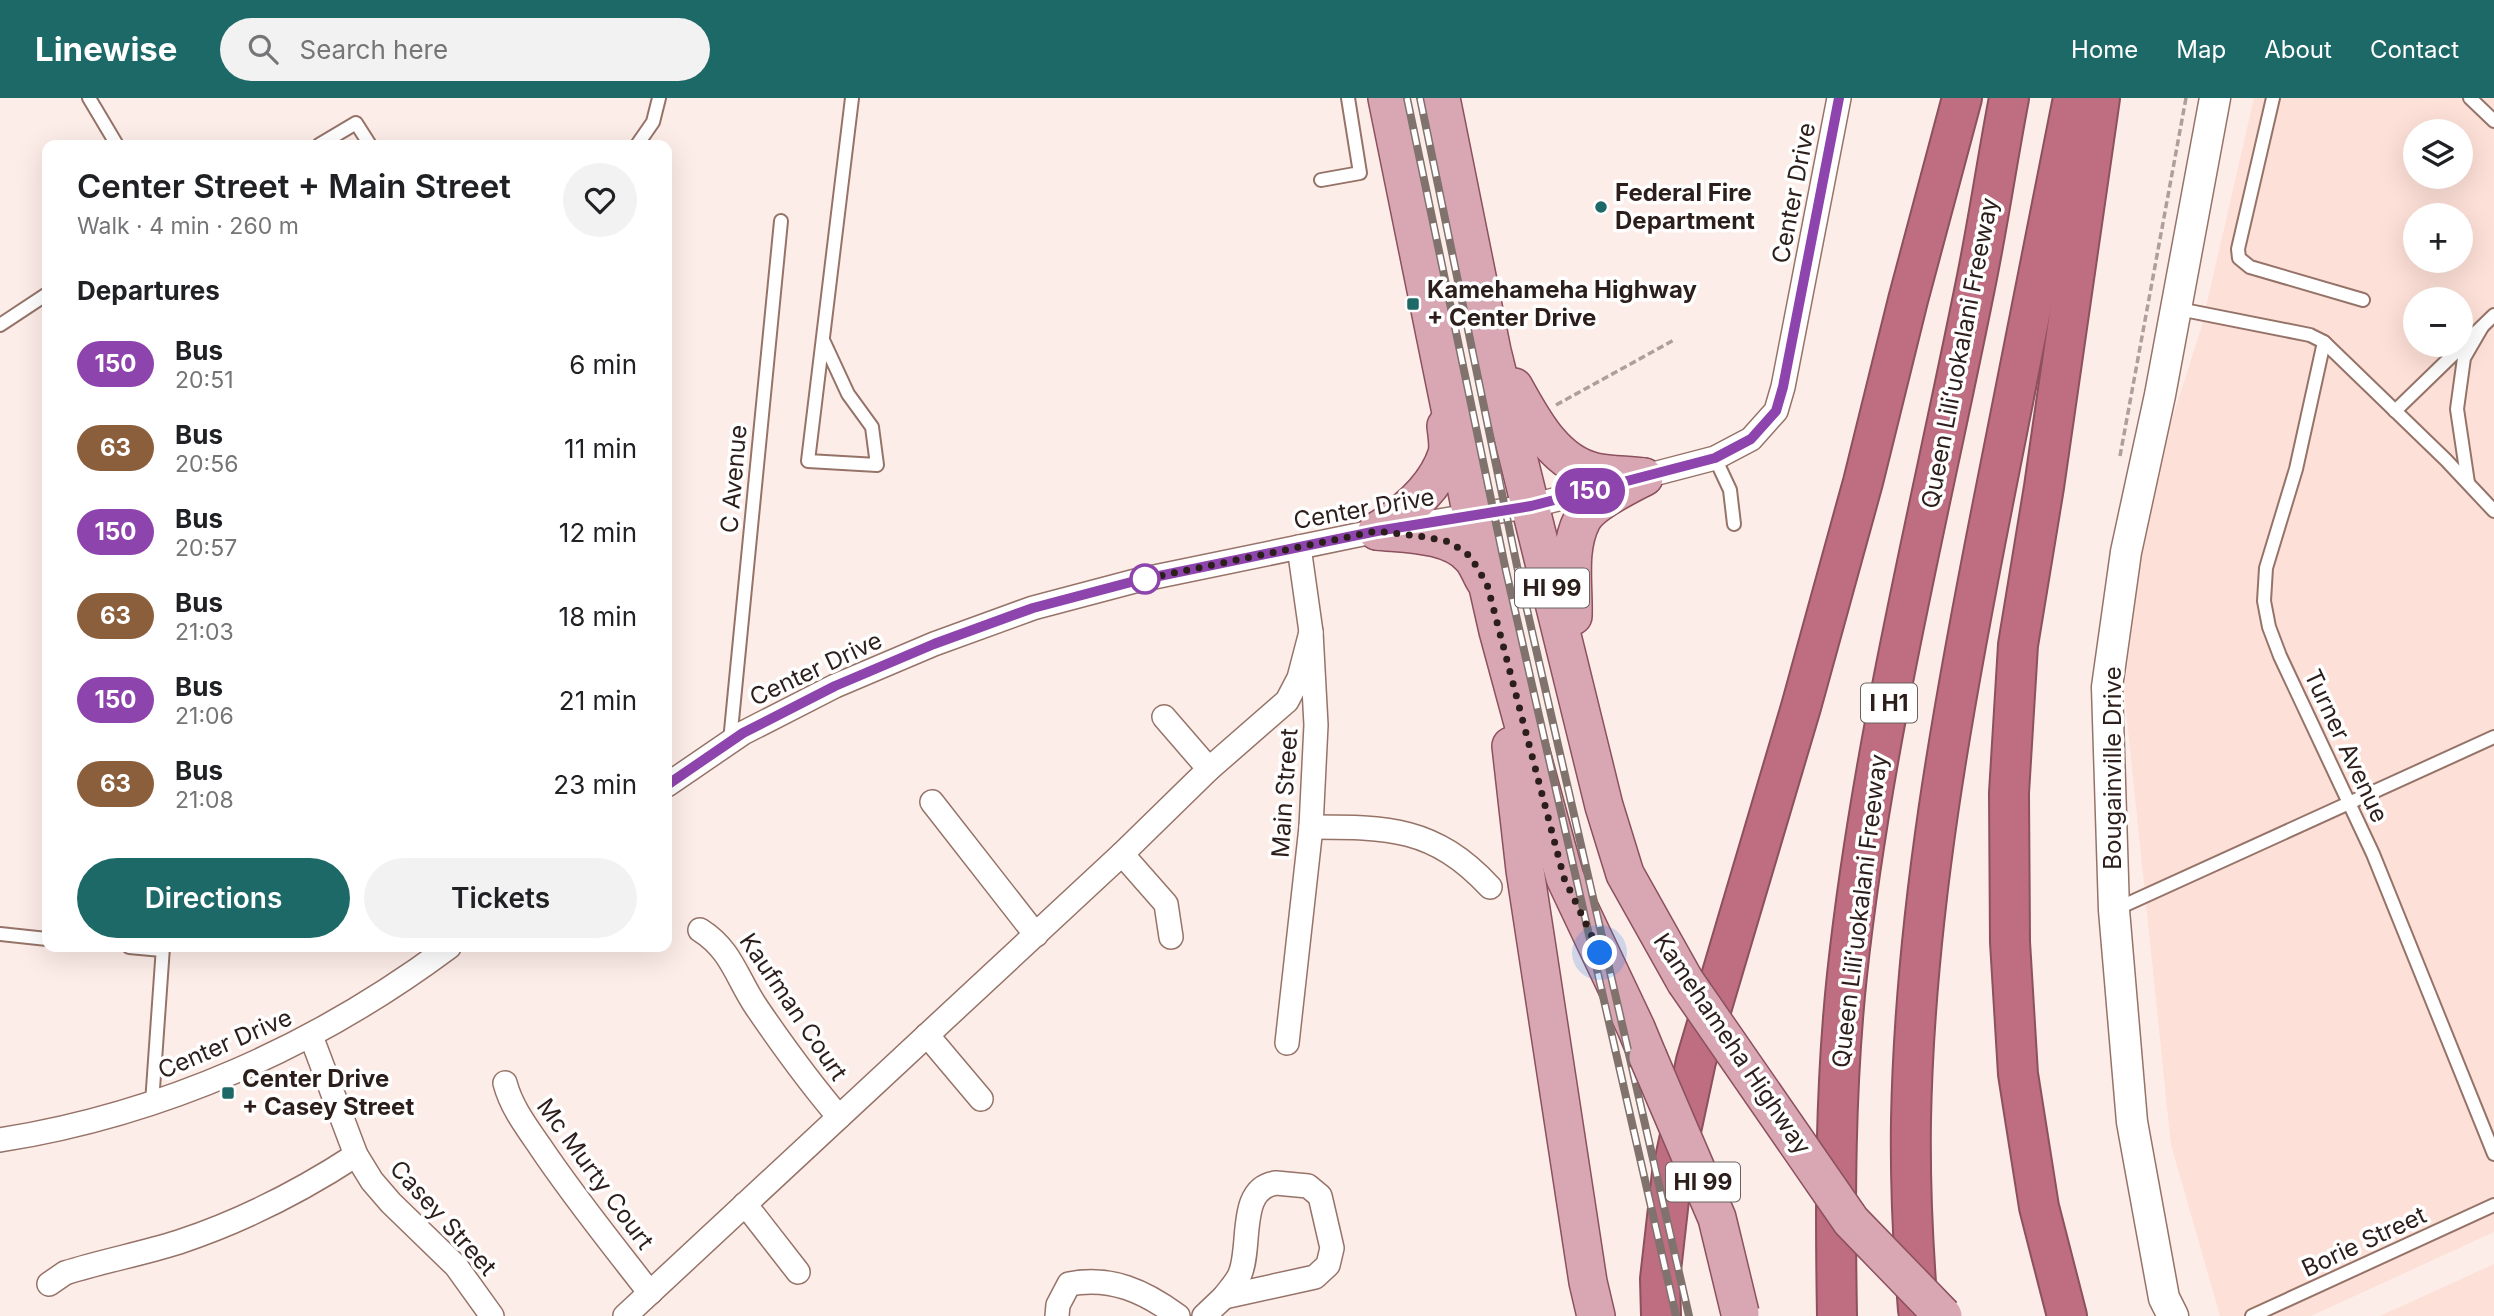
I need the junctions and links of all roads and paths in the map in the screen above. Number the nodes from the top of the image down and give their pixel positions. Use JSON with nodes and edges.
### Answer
{"nodes":[{"id":1,"x":89,"y":98,"type":"edge"},
{"id":2,"x":659,"y":98,"type":"edge"},
{"id":3,"x":852,"y":98,"type":"edge"},
{"id":4,"x":1348,"y":98,"type":"edge"},
{"id":5,"x":1387,"y":98,"type":"edge"},
{"id":6,"x":1441,"y":98,"type":"edge"},
{"id":7,"x":1839,"y":98,"type":"edge"},
{"id":8,"x":1962,"y":98,"type":"edge"},
{"id":9,"x":2008,"y":98,"type":"edge"},
{"id":10,"x":2073,"y":98,"type":"edge"},
{"id":11,"x":2100,"y":98,"type":"edge"},
{"id":12,"x":2215,"y":98,"type":"edge"},
{"id":13,"x":2273,"y":98,"type":"edge"},
{"id":14,"x":2470,"y":98,"type":"edge"},
{"id":15,"x":2494,"y":121,"type":"edge"},
{"id":16,"x":114,"y":140,"type":"edge"},
{"id":17,"x":327,"y":140,"type":"edge"},
{"id":18,"x":367,"y":140,"type":"edge"},
{"id":19,"x":640,"y":140,"type":"edge"},
{"id":20,"x":1321,"y":180,"type":"dead end"},
{"id":21,"x":781,"y":221,"type":"dead end"},
{"id":22,"x":42,"y":297,"type":"edge"},
{"id":23,"x":2363,"y":300,"type":"dead end"},
{"id":24,"x":2174,"y":308,"type":"junction"},
{"id":25,"x":2494,"y":315,"type":"edge"},
{"id":26,"x":0,"y":325,"type":"edge"},
{"id":27,"x":2482,"y":327,"type":"junction"},
{"id":28,"x":823,"y":340,"type":"junction"},
{"id":29,"x":1674,"y":340,"type":"dead end"},
{"id":30,"x":2323,"y":342,"type":"junction"},
{"id":31,"x":1492,"y":351,"type":"junction"},
{"id":32,"x":1444,"y":369,"type":"junction"},
{"id":33,"x":1545,"y":411,"type":"dead end"},
{"id":34,"x":2395,"y":411,"type":"junction"},
{"id":35,"x":1715,"y":458,"type":"junction"},
{"id":36,"x":1644,"y":477,"type":"junction"},
{"id":37,"x":2468,"y":483,"type":"junction"},
{"id":38,"x":1531,"y":506,"type":"junction"},
{"id":39,"x":2494,"y":511,"type":"edge"},
{"id":40,"x":1472,"y":516,"type":"junction"},
{"id":41,"x":1734,"y":524,"type":"dead end"},
{"id":42,"x":1377,"y":531,"type":"junction"},
{"id":43,"x":1299,"y":547,"type":"junction"},
{"id":44,"x":1487,"y":584,"type":"junction"},
{"id":45,"x":1498,"y":631,"type":"junction"},
{"id":46,"x":1311,"y":632,"type":"junction"},
{"id":47,"x":1572,"y":670,"type":"junction"},
{"id":48,"x":1164,"y":717,"type":"dead end"},
{"id":49,"x":2494,"y":737,"type":"edge"},
{"id":50,"x":730,"y":741,"type":"junction"},
{"id":51,"x":1209,"y":769,"type":"junction"},
{"id":52,"x":672,"y":782,"type":"edge"},
{"id":53,"x":932,"y":802,"type":"dead end"},
{"id":54,"x":2350,"y":803,"type":"junction"},
{"id":55,"x":1311,"y":827,"type":"junction"},
{"id":56,"x":1122,"y":854,"type":"junction"},
{"id":57,"x":1490,"y":887,"type":"dead end"},
{"id":58,"x":2114,"y":910,"type":"junction"},
{"id":59,"x":700,"y":930,"type":"dead end"},
{"id":60,"x":0,"y":934,"type":"edge"},
{"id":61,"x":1036,"y":935,"type":"junction"},
{"id":62,"x":1171,"y":937,"type":"dead end"},
{"id":63,"x":42,"y":938,"type":"edge"},
{"id":64,"x":2010,"y":943,"type":"junction"},
{"id":65,"x":163,"y":952,"type":"edge"},
{"id":66,"x":442,"y":952,"type":"edge"},
{"id":67,"x":928,"y":1035,"type":"junction"},
{"id":68,"x":311,"y":1036,"type":"junction"},
{"id":69,"x":1287,"y":1043,"type":"dead end"},
{"id":70,"x":505,"y":1083,"type":"dead end"},
{"id":71,"x":981,"y":1099,"type":"dead end"},
{"id":72,"x":152,"y":1103,"type":"junction"},
{"id":73,"x":839,"y":1117,"type":"junction"},
{"id":74,"x":0,"y":1140,"type":"edge"},
{"id":75,"x":2494,"y":1154,"type":"edge"},
{"id":76,"x":356,"y":1155,"type":"junction"},
{"id":77,"x":1672,"y":1173,"type":"junction"},
{"id":78,"x":745,"y":1204,"type":"junction"},
{"id":79,"x":2494,"y":1206,"type":"edge"},
{"id":80,"x":1851,"y":1221,"type":"junction"},
{"id":81,"x":798,"y":1272,"type":"dead end"},
{"id":82,"x":49,"y":1283,"type":"dead end"},
{"id":83,"x":650,"y":1293,"type":"junction"},
{"id":84,"x":1224,"y":1297,"type":"junction"},
{"id":85,"x":1740,"y":1314,"type":"edge"},
{"id":86,"x":492,"y":1316,"type":"edge"},
{"id":87,"x":625,"y":1316,"type":"edge"},
{"id":88,"x":1057,"y":1316,"type":"edge"},
{"id":89,"x":1178,"y":1316,"type":"edge"},
{"id":90,"x":1204,"y":1316,"type":"edge"},
{"id":91,"x":1595,"y":1316,"type":"edge"},
{"id":92,"x":1661,"y":1316,"type":"edge"},
{"id":93,"x":1676,"y":1316,"type":"edge"},
{"id":94,"x":1837,"y":1316,"type":"edge"},
{"id":95,"x":1916,"y":1316,"type":"edge"},
{"id":96,"x":1943,"y":1316,"type":"edge"},
{"id":97,"x":2067,"y":1316,"type":"edge"},
{"id":98,"x":2080,"y":1316,"type":"edge"},
{"id":99,"x":2173,"y":1316,"type":"edge"},
{"id":100,"x":2252,"y":1316,"type":"edge"}],
"edges":[{"from":1,"to":16,"type":"lane"},
{"from":2,"to":19,"type":"lane"},
{"from":3,"to":28,"type":"lane"},
{"from":4,"to":20,"type":"lane"},
{"from":5,"to":32,"type":"main road","number":"HI 99"},
{"from":6,"to":31,"type":"main road","name":"Kamehameha Highway","number":"HI 99"},
{"from":7,"to":35,"type":"street","name":"Center Drive"},
{"from":8,"to":77,"type":"highway"},
{"from":9,"to":94,"type":"highway","name":"Queen Liliʻuokalani Freeway","number":"I H1"},
{"from":10,"to":95,"type":"highway","number":"I H1"},
{"from":11,"to":64,"type":"highway"},
{"from":12,"to":24,"type":"street","name":"Bougainville Drive"},
{"from":13,"to":23,"type":"lane"},
{"from":14,"to":15,"type":"lane"},
{"from":17,"to":18,"type":"lane"},
{"from":21,"to":50,"type":"lane","name":"C Avenue"},
{"from":22,"to":26,"type":"lane"},
{"from":24,"to":30,"type":"lane"},
{"from":24,"to":58,"type":"street","name":"Bougainville Drive"},
{"from":25,"to":27,"type":"lane"},
{"from":27,"to":34,"type":"lane"},
{"from":27,"to":37,"type":"lane"},
{"from":28,"to":28,"type":"lane"},
{"from":29,"to":33,"type":"path"},
{"from":30,"to":34,"type":"lane"},
{"from":30,"to":54,"type":"lane","name":"Turner Avenue"},
{"from":31,"to":36,"type":"main road"},
{"from":31,"to":38,"type":"main road","name":"Kamehameha Highway","number":"HI 99"},
{"from":32,"to":40,"type":"main road","number":"HI 99"},
{"from":32,"to":42,"type":"main road"},
{"from":34,"to":37,"type":"lane"},
{"from":35,"to":36,"type":"street","name":"Center Drive"},
{"from":35,"to":41,"type":"lane"},
{"from":36,"to":38,"type":"street","name":"Center Drive"},
{"from":36,"to":47,"type":"main road"},
{"from":37,"to":39,"type":"lane"},
{"from":38,"to":40,"type":"street","name":"Center Drive"},
{"from":38,"to":47,"type":"main road","name":"Kamehameha Highway","number":"HI 99"},
{"from":40,"to":42,"type":"street","name":"Center Drive"},
{"from":40,"to":44,"type":"main road","number":"HI 99"},
{"from":42,"to":43,"type":"street","name":"Center Drive"},
{"from":42,"to":44,"type":"main road"},
{"from":43,"to":46,"type":"street","name":"Main Street"},
{"from":43,"to":50,"type":"street","name":"Center Drive"},
{"from":44,"to":45,"type":"main road","number":"HI 99"},
{"from":45,"to":85,"type":"main road","number":"HI 99","bridge":true},
{"from":45,"to":91,"type":"main road"},
{"from":46,"to":51,"type":"street"},
{"from":46,"to":55,"type":"street","name":"Main Street"},
{"from":47,"to":80,"type":"main road","name":"Kamehameha Highway","number":"HI 99","bridge":true},
{"from":48,"to":51,"type":"street"},
{"from":49,"to":54,"type":"lane"},
{"from":50,"to":52,"type":"street","name":"Center Drive"},
{"from":51,"to":56,"type":"street"},
{"from":53,"to":61,"type":"street"},
{"from":54,"to":58,"type":"lane"},
{"from":54,"to":75,"type":"lane","name":"Turner Avenue"},
{"from":55,"to":57,"type":"street"},
{"from":55,"to":69,"type":"street","name":"Main Street"},
{"from":56,"to":61,"type":"street"},
{"from":56,"to":62,"type":"street"},
{"from":58,"to":99,"type":"street","name":"Bougainville Drive"},
{"from":59,"to":73,"type":"street","name":"Kaufman Court"},
{"from":60,"to":63,"type":"lane"},
{"from":61,"to":67,"type":"street"},
{"from":64,"to":97,"type":"highway"},
{"from":64,"to":98,"type":"highway"},
{"from":65,"to":72,"type":"lane"},
{"from":66,"to":68,"type":"street","name":"Center Drive"},
{"from":67,"to":71,"type":"street"},
{"from":67,"to":73,"type":"street"},
{"from":68,"to":72,"type":"street","name":"Center Drive"},
{"from":68,"to":76,"type":"street","name":"Casey Street"},
{"from":70,"to":83,"type":"street","name":"Mc Murty Court"},
{"from":72,"to":74,"type":"street","name":"Center Drive"},
{"from":73,"to":78,"type":"street"},
{"from":76,"to":82,"type":"street"},
{"from":76,"to":86,"type":"street","name":"Casey Street"},
{"from":77,"to":92,"type":"highway"},
{"from":77,"to":93,"type":"highway"},
{"from":78,"to":81,"type":"street"},
{"from":78,"to":83,"type":"street"},
{"from":79,"to":100,"type":"lane","name":"Borie Street"},
{"from":80,"to":95,"type":"main road","name":"Kamehameha Highway","number":"HI 99","bridge":true},
{"from":80,"to":96,"type":"main road","bridge":true},
{"from":83,"to":87,"type":"street"},
{"from":84,"to":84,"type":"street"},
{"from":84,"to":90,"type":"street"},
{"from":88,"to":89,"type":"street"}]}
